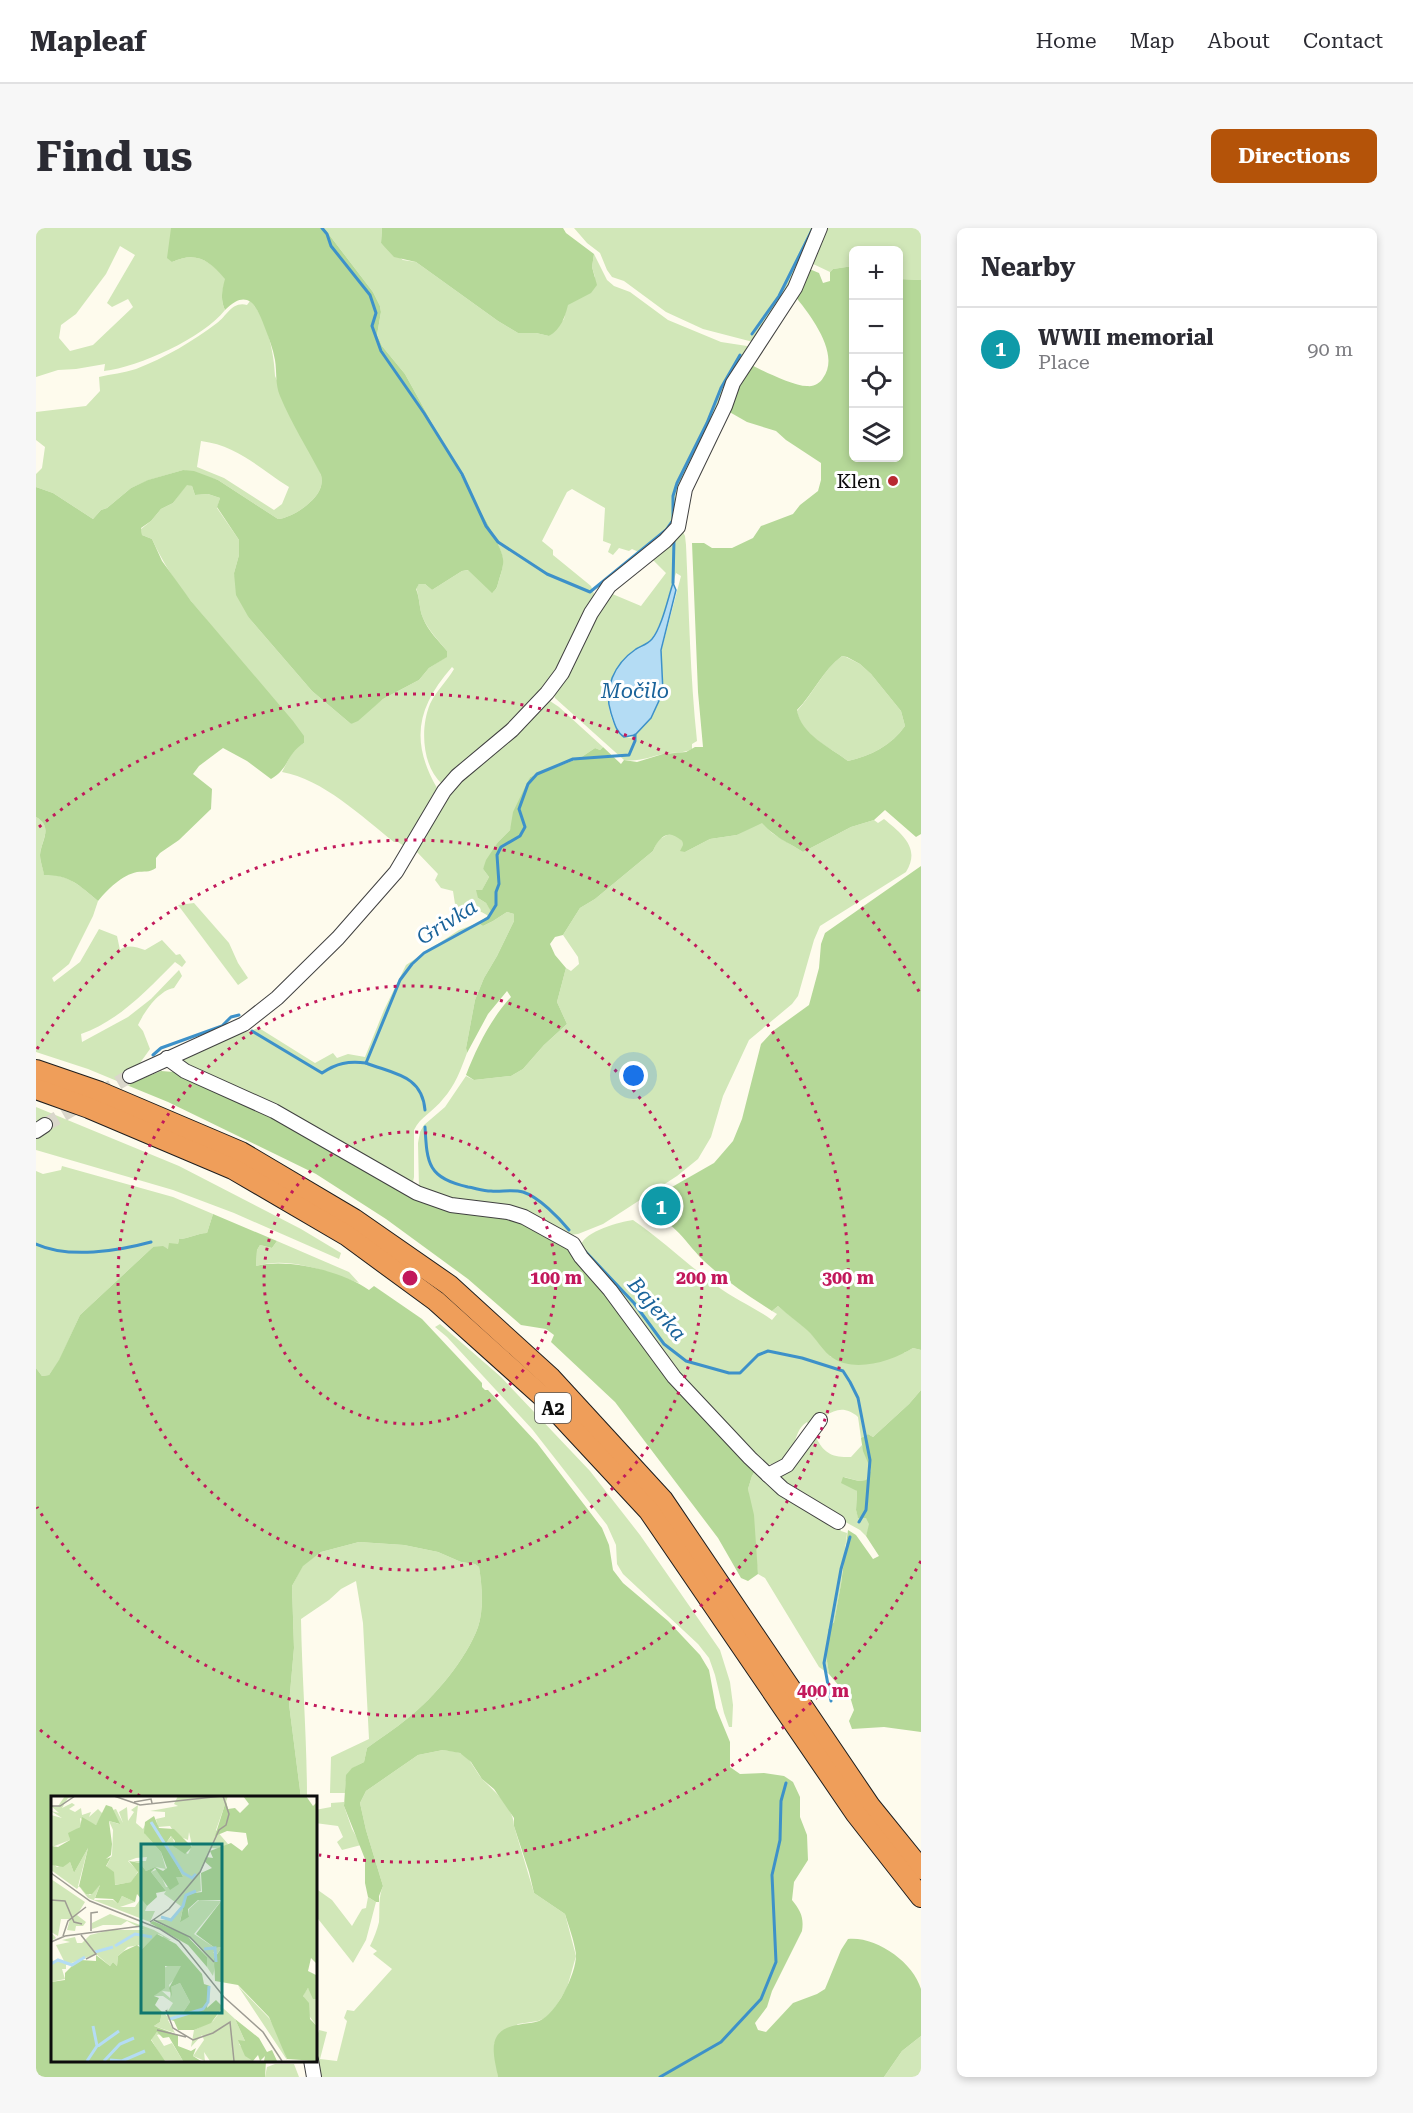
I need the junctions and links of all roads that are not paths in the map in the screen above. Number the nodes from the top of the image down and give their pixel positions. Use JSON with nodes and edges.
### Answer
{"nodes":[{"id":1,"x":820,"y":228,"type":"edge"},
{"id":2,"x":167,"y":1058,"type":"junction"},
{"id":3,"x":36,"y":1070,"type":"edge"},
{"id":4,"x":130,"y":1076,"type":"tunnel mouth"},
{"id":5,"x":36,"y":1089,"type":"edge"},
{"id":6,"x":820,"y":1420,"type":"dead end"},
{"id":7,"x":768,"y":1475,"type":"junction"},
{"id":8,"x":838,"y":1522,"type":"dead end"},
{"id":9,"x":921,"y":1869,"type":"edge"},
{"id":10,"x":921,"y":1898,"type":"edge"},
{"id":11,"x":311,"y":2062,"type":"edge"},
{"id":12,"x":314,"y":2077,"type":"edge"}],
"edges":[{"from":1,"to":2,"type":"street"},
{"from":2,"to":4,"type":"street"},
{"from":2,"to":7,"type":"street"},
{"from":3,"to":9,"type":"highway","number":"A2"},
{"from":5,"to":10,"type":"highway","number":"A2"},
{"from":6,"to":7,"type":"street"},
{"from":7,"to":8,"type":"street"},
{"from":11,"to":12,"type":"street"}]}
